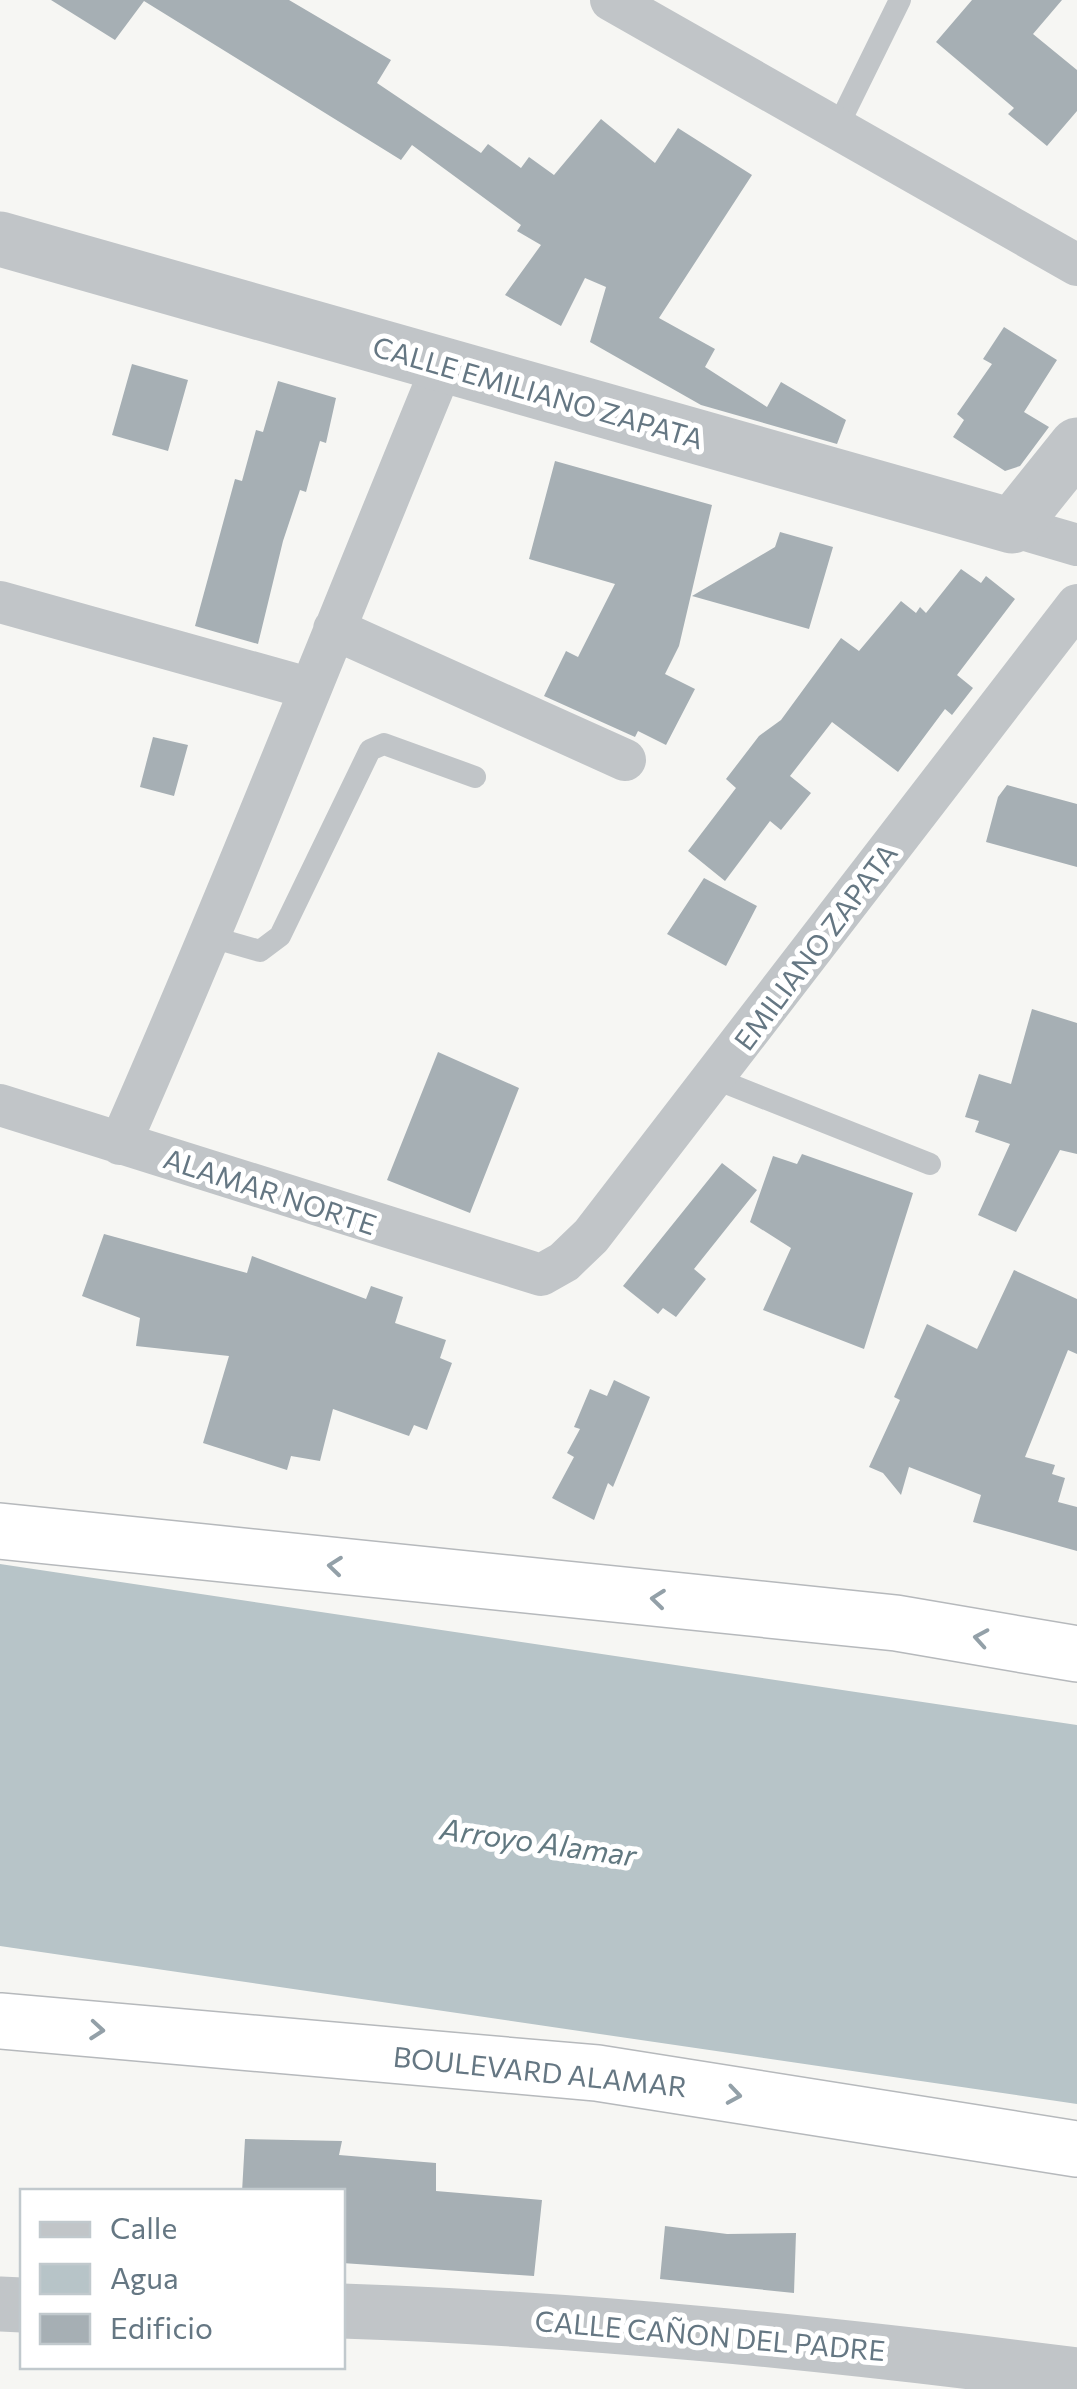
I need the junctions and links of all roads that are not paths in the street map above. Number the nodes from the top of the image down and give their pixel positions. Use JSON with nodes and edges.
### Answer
{"nodes":[{"id":1,"x":900,"y":0,"type":"edge"},
{"id":2,"x":622,"y":3,"type":"edge"},
{"id":3,"x":837,"y":128,"type":"junction"},
{"id":4,"x":0,"y":239,"type":"edge"},
{"id":5,"x":1077,"y":265,"type":"edge"},
{"id":6,"x":442,"y":367,"type":"junction"},
{"id":7,"x":1077,"y":445,"type":"edge"},
{"id":8,"x":1012,"y":526,"type":"junction"},
{"id":9,"x":1077,"y":545,"type":"edge"},
{"id":10,"x":0,"y":602,"type":"edge"},
{"id":11,"x":1077,"y":605,"type":"edge"},
{"id":12,"x":334,"y":629,"type":"junction"},
{"id":13,"x":308,"y":688,"type":"junction"},
{"id":14,"x":625,"y":760,"type":"dead end"},
{"id":15,"x":476,"y":777,"type":"dead end"},
{"id":16,"x":212,"y":937,"type":"junction"},
{"id":17,"x":716,"y":1079,"type":"junction"},
{"id":18,"x":0,"y":1104,"type":"edge"},
{"id":19,"x":120,"y":1144,"type":"junction"},
{"id":20,"x":930,"y":1164,"type":"dead end"},
{"id":21,"x":542,"y":1275,"type":"joint"},
{"id":22,"x":0,"y":1531,"type":"edge"},
{"id":23,"x":1077,"y":1654,"type":"edge"},
{"id":24,"x":0,"y":2021,"type":"edge"},
{"id":25,"x":1077,"y":2149,"type":"edge"},
{"id":26,"x":345,"y":2312,"type":"edge"},
{"id":27,"x":1077,"y":2375,"type":"edge"}],
"edges":[{"from":1,"to":3,"type":"lane"},
{"from":2,"to":3,"type":"street"},
{"from":3,"to":5,"type":"street"},
{"from":4,"to":6,"type":"street","name":"CALLE EMILIANO ZAPATA"},
{"from":6,"to":8,"type":"street","name":"CALLE EMILIANO ZAPATA"},
{"from":6,"to":12,"type":"street"},
{"from":7,"to":8,"type":"street"},
{"from":8,"to":9,"type":"street","name":"CALLE EMILIANO ZAPATA"},
{"from":10,"to":13,"type":"street"},
{"from":11,"to":17,"type":"street","name":"EMILIANO ZAPATA"},
{"from":12,"to":13,"type":"street"},
{"from":12,"to":14,"type":"street"},
{"from":13,"to":16,"type":"street"},
{"from":15,"to":16,"type":"lane"},
{"from":16,"to":19,"type":"street"},
{"from":17,"to":20,"type":"lane"},
{"from":17,"to":21,"type":"street","name":"EMILIANO ZAPATA"},
{"from":18,"to":19,"type":"street","name":"ALAMAR NORTE"},
{"from":19,"to":21,"type":"street","name":"ALAMAR NORTE"},
{"from":23,"to":22,"type":"highway","one_way":true},
{"from":24,"to":25,"type":"highway","name":"BOULEVARD ALAMAR","one_way":true},
{"from":26,"to":27,"type":"street","name":"CALLE CAÑON DEL PADRE"}]}
